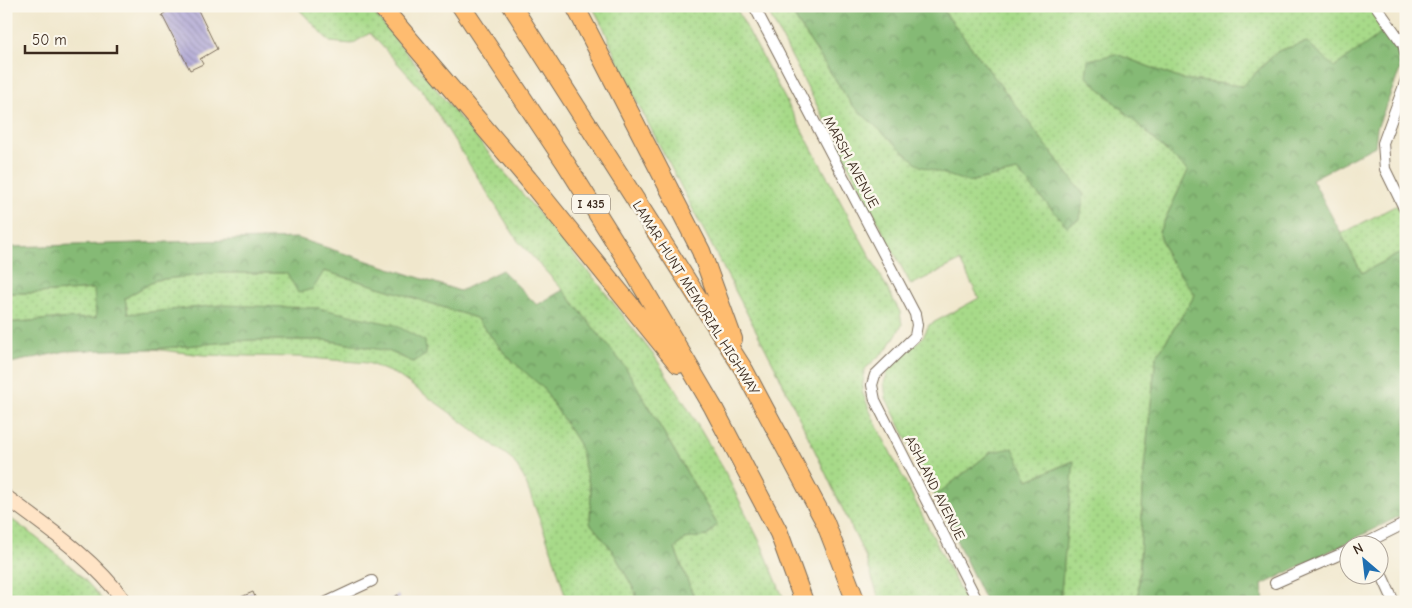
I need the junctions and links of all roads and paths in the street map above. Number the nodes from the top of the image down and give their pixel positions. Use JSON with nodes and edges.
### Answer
{"nodes":[{"id":1,"x":381,"y":6,"type":"edge"},
{"id":2,"x":461,"y":6,"type":"edge"},
{"id":3,"x":512,"y":6,"type":"edge"},
{"id":4,"x":575,"y":6,"type":"edge"},
{"id":5,"x":754,"y":6,"type":"edge"},
{"id":6,"x":1376,"y":6,"type":"edge"},
{"id":7,"x":1406,"y":54,"type":"edge"},
{"id":8,"x":1406,"y":80,"type":"edge"},
{"id":9,"x":1406,"y":212,"type":"edge"},
{"id":10,"x":744,"y":370,"type":"junction"},
{"id":11,"x":872,"y":385,"type":"joint"},
{"id":12,"x":713,"y":407,"type":"junction"},
{"id":13,"x":6,"y":497,"type":"edge"},
{"id":14,"x":1406,"y":523,"type":"edge"},
{"id":15,"x":1381,"y":536,"type":"edge"},
{"id":16,"x":1340,"y":555,"type":"edge"},
{"id":17,"x":372,"y":581,"type":"dead end"},
{"id":18,"x":1275,"y":584,"type":"dead end"},
{"id":19,"x":1387,"y":586,"type":"edge"},
{"id":20,"x":125,"y":602,"type":"edge"},
{"id":21,"x":327,"y":602,"type":"edge"},
{"id":22,"x":804,"y":602,"type":"edge"},
{"id":23,"x":856,"y":602,"type":"edge"},
{"id":24,"x":978,"y":602,"type":"edge"},
{"id":25,"x":1394,"y":602,"type":"edge"}],
"edges":[{"from":1,"to":12,"type":"highway"},
{"from":2,"to":12,"type":"highway","number":"I 435"},
{"from":3,"to":10,"type":"highway","name":"LAMAR HUNT MEMORIAL HIGHWAY","number":"I 435"},
{"from":4,"to":10,"type":"highway"},
{"from":5,"to":11,"type":"street","name":"MARSH AVENUE"},
{"from":6,"to":7,"type":"street"},
{"from":8,"to":9,"type":"street"},
{"from":10,"to":23,"type":"highway","name":"LAMAR HUNT MEMORIAL HIGHWAY","number":"I 435"},
{"from":11,"to":24,"type":"street","name":"ASHLAND AVENUE"},
{"from":12,"to":22,"type":"highway","number":"I 435"},
{"from":13,"to":20,"type":"main road"},
{"from":14,"to":15,"type":"street"},
{"from":16,"to":18,"type":"street"},
{"from":17,"to":21,"type":"street"},
{"from":19,"to":25,"type":"street"}]}
